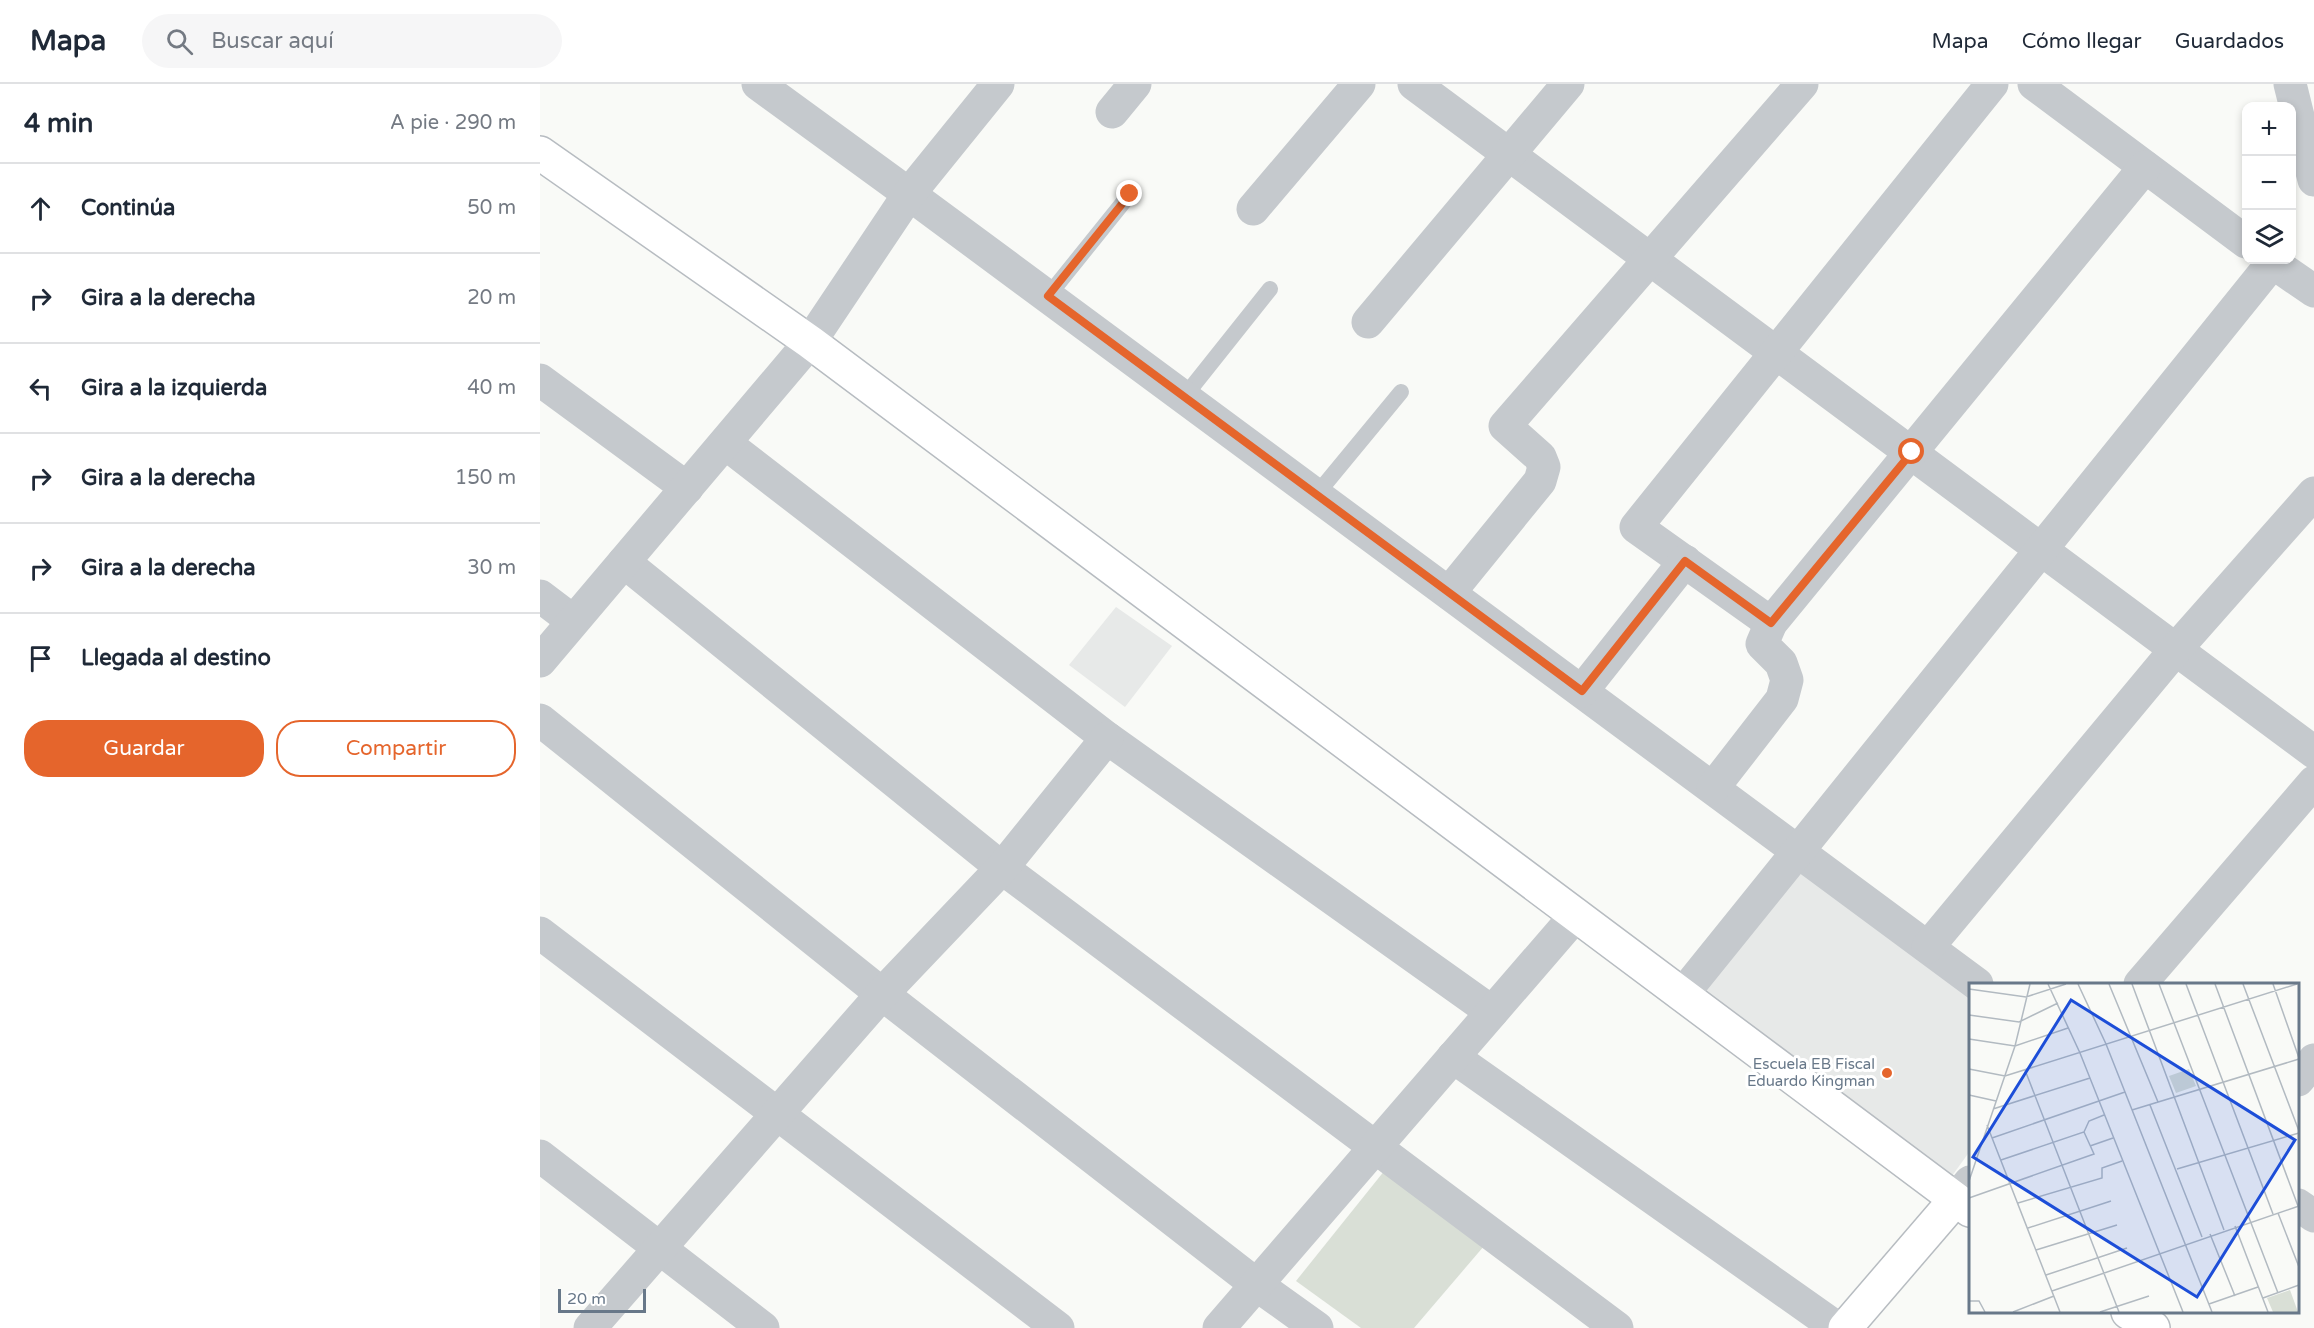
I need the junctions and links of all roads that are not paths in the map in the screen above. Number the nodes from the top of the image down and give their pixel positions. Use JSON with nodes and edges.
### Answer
{"nodes":[{"id":1,"x":758,"y":84,"type":"edge"},
{"id":2,"x":998,"y":84,"type":"edge"},
{"id":3,"x":1135,"y":84,"type":"edge"},
{"id":4,"x":1359,"y":84,"type":"edge"},
{"id":5,"x":1414,"y":84,"type":"edge"},
{"id":6,"x":1568,"y":84,"type":"edge"},
{"id":7,"x":1802,"y":84,"type":"edge"},
{"id":8,"x":1992,"y":84,"type":"edge"},
{"id":9,"x":2034,"y":84,"type":"edge"},
{"id":10,"x":2290,"y":84,"type":"edge"},
{"id":11,"x":1112,"y":112,"type":"dead end"},
{"id":12,"x":540,"y":153,"type":"edge"},
{"id":13,"x":1509,"y":155,"type":"junction"},
{"id":14,"x":2145,"y":167,"type":"junction"},
{"id":15,"x":2314,"y":180,"type":"edge"},
{"id":16,"x":909,"y":194,"type":"junction"},
{"id":17,"x":1130,"y":194,"type":"dead end"},
{"id":18,"x":1253,"y":209,"type":"dead end"},
{"id":19,"x":2242,"y":238,"type":"edge"},
{"id":20,"x":1650,"y":258,"type":"junction"},
{"id":21,"x":2269,"y":264,"type":"edge"},
{"id":22,"x":2275,"y":264,"type":"edge"},
{"id":23,"x":1270,"y":289,"type":"dead end"},
{"id":24,"x":2314,"y":291,"type":"edge"},
{"id":25,"x":1048,"y":296,"type":"junction"},
{"id":26,"x":1368,"y":322,"type":"dead end"},
{"id":27,"x":810,"y":342,"type":"junction"},
{"id":28,"x":1777,"y":352,"type":"junction"},
{"id":29,"x":540,"y":380,"type":"edge"},
{"id":30,"x":1401,"y":392,"type":"dead end"},
{"id":31,"x":1184,"y":397,"type":"junction"},
{"id":32,"x":724,"y":443,"type":"junction"},
{"id":33,"x":1912,"y":452,"type":"junction"},
{"id":34,"x":687,"y":488,"type":"junction"},
{"id":35,"x":2314,"y":493,"type":"edge"},
{"id":36,"x":1316,"y":495,"type":"junction"},
{"id":37,"x":2042,"y":549,"type":"junction"},
{"id":38,"x":1685,"y":561,"type":"junction"},
{"id":39,"x":624,"y":562,"type":"junction"},
{"id":40,"x":1449,"y":593,"type":"junction"},
{"id":41,"x":540,"y":596,"type":"edge"},
{"id":42,"x":573,"y":621,"type":"junction"},
{"id":43,"x":1771,"y":623,"type":"junction"},
{"id":44,"x":2176,"y":649,"type":"junction"},
{"id":45,"x":540,"y":661,"type":"edge"},
{"id":46,"x":1582,"y":691,"type":"junction"},
{"id":47,"x":540,"y":720,"type":"edge"},
{"id":48,"x":1107,"y":738,"type":"junction"},
{"id":49,"x":2314,"y":752,"type":"edge"},
{"id":50,"x":2314,"y":782,"type":"edge"},
{"id":51,"x":1713,"y":788,"type":"junction"},
{"id":52,"x":1798,"y":851,"type":"junction"},
{"id":53,"x":1002,"y":868,"type":"junction"},
{"id":54,"x":1576,"y":915,"type":"junction"},
{"id":55,"x":540,"y":933,"type":"edge"},
{"id":56,"x":1928,"y":947,"type":"junction"},
{"id":57,"x":1976,"y":983,"type":"edge"},
{"id":58,"x":2141,"y":983,"type":"edge"},
{"id":59,"x":882,"y":993,"type":"junction"},
{"id":60,"x":1682,"y":995,"type":"junction"},
{"id":61,"x":1492,"y":1012,"type":"junction"},
{"id":62,"x":1453,"y":1058,"type":"junction"},
{"id":63,"x":2314,"y":1060,"type":"edge"},
{"id":64,"x":2299,"y":1079,"type":"edge"},
{"id":65,"x":777,"y":1113,"type":"junction"},
{"id":66,"x":1377,"y":1146,"type":"junction"},
{"id":67,"x":540,"y":1156,"type":"edge"},
{"id":68,"x":1965,"y":1197,"type":"edge"},
{"id":69,"x":2299,"y":1206,"type":"edge"},
{"id":70,"x":2314,"y":1216,"type":"edge"},
{"id":71,"x":660,"y":1248,"type":"junction"},
{"id":72,"x":1257,"y":1285,"type":"junction"},
{"id":73,"x":2131,"y":1313,"type":"edge"},
{"id":74,"x":590,"y":1328,"type":"edge"},
{"id":75,"x":763,"y":1328,"type":"edge"},
{"id":76,"x":1058,"y":1328,"type":"edge"},
{"id":77,"x":1219,"y":1328,"type":"edge"},
{"id":78,"x":1317,"y":1328,"type":"edge"},
{"id":79,"x":1617,"y":1328,"type":"edge"},
{"id":80,"x":1837,"y":1328,"type":"edge"},
{"id":81,"x":1845,"y":1328,"type":"edge"},
{"id":82,"x":2153,"y":1328,"type":"edge"}],
"edges":[{"from":1,"to":16,"type":"street"},
{"from":2,"to":16,"type":"street"},
{"from":3,"to":11,"type":"street"},
{"from":4,"to":18,"type":"street"},
{"from":5,"to":13,"type":"street"},
{"from":6,"to":13,"type":"street"},
{"from":7,"to":20,"type":"street"},
{"from":8,"to":28,"type":"street"},
{"from":9,"to":14,"type":"street"},
{"from":10,"to":15,"type":"street"},
{"from":12,"to":27,"type":"street"},
{"from":13,"to":20,"type":"street"},
{"from":13,"to":26,"type":"street"},
{"from":14,"to":19,"type":"street"},
{"from":14,"to":33,"type":"street"},
{"from":16,"to":25,"type":"street"},
{"from":16,"to":27,"type":"street"},
{"from":17,"to":25,"type":"lane"},
{"from":20,"to":28,"type":"street"},
{"from":20,"to":40,"type":"street"},
{"from":21,"to":37,"type":"street"},
{"from":22,"to":24,"type":"street"},
{"from":23,"to":31,"type":"lane"},
{"from":25,"to":31,"type":"street"},
{"from":27,"to":32,"type":"street"},
{"from":27,"to":54,"type":"street"},
{"from":28,"to":33,"type":"street"},
{"from":28,"to":38,"type":"street"},
{"from":29,"to":34,"type":"street"},
{"from":30,"to":36,"type":"lane"},
{"from":31,"to":36,"type":"street"},
{"from":32,"to":34,"type":"street"},
{"from":32,"to":48,"type":"street"},
{"from":33,"to":37,"type":"street"},
{"from":33,"to":43,"type":"street"},
{"from":34,"to":39,"type":"street"},
{"from":35,"to":44,"type":"street"},
{"from":36,"to":40,"type":"street"},
{"from":37,"to":44,"type":"street"},
{"from":37,"to":52,"type":"street"},
{"from":38,"to":43,"type":"street"},
{"from":38,"to":46,"type":"street"},
{"from":39,"to":42,"type":"street"},
{"from":39,"to":53,"type":"street"},
{"from":40,"to":46,"type":"street"},
{"from":41,"to":42,"type":"street"},
{"from":42,"to":45,"type":"street"},
{"from":43,"to":51,"type":"street"},
{"from":44,"to":49,"type":"street"},
{"from":44,"to":56,"type":"street"},
{"from":46,"to":51,"type":"street"},
{"from":47,"to":59,"type":"street"},
{"from":48,"to":53,"type":"street"},
{"from":48,"to":61,"type":"street"},
{"from":50,"to":58,"type":"street"},
{"from":51,"to":52,"type":"street"},
{"from":52,"to":56,"type":"street"},
{"from":52,"to":60,"type":"street"},
{"from":53,"to":59,"type":"street"},
{"from":53,"to":66,"type":"street"},
{"from":54,"to":60,"type":"street"},
{"from":54,"to":61,"type":"street"},
{"from":55,"to":65,"type":"street"},
{"from":56,"to":57,"type":"street"},
{"from":59,"to":65,"type":"street"},
{"from":59,"to":72,"type":"street"},
{"from":60,"to":68,"type":"street"},
{"from":61,"to":62,"type":"street"},
{"from":62,"to":66,"type":"street"},
{"from":62,"to":80,"type":"street"},
{"from":63,"to":64,"type":"street"},
{"from":65,"to":71,"type":"street"},
{"from":65,"to":76,"type":"street"},
{"from":66,"to":72,"type":"street"},
{"from":66,"to":79,"type":"street"},
{"from":67,"to":71,"type":"street"},
{"from":68,"to":81,"type":"street"},
{"from":69,"to":70,"type":"street"},
{"from":71,"to":74,"type":"street"},
{"from":71,"to":75,"type":"street"},
{"from":72,"to":77,"type":"street"},
{"from":72,"to":78,"type":"street"},
{"from":73,"to":82,"type":"street"}]}
